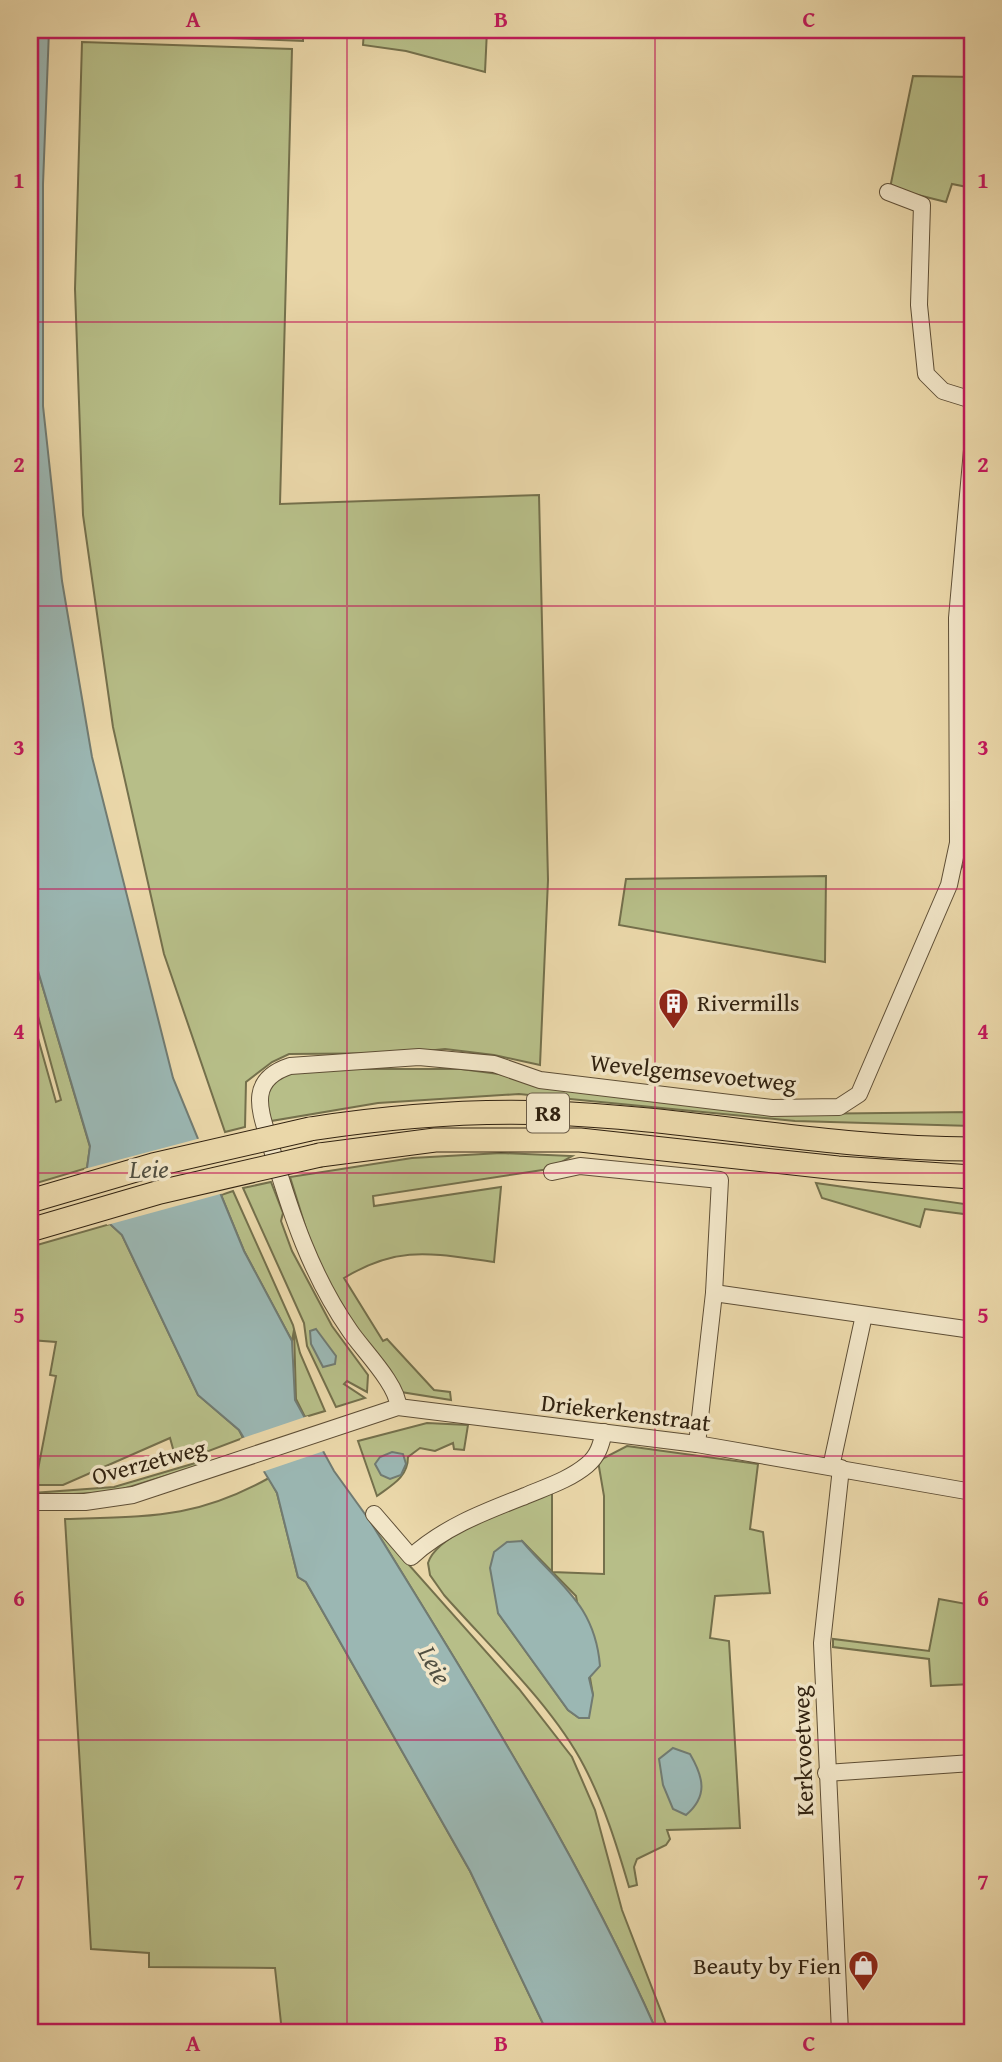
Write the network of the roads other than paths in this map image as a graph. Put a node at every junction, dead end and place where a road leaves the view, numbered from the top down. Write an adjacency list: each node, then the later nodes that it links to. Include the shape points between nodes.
1 (888, 192): 2 (street, via 922,205 919,305 926,374 943,391)
2 (972, 400)
3 (972, 450): 12 (street, Wevelgemsevoetweg, via 957,618 958,843 949,885 859,1094 839,1107 772,1108 540,1080 494,1064 419,1057 290,1066 264,1080 261,1116 306,1254 349,1329 395,1392)
4 (972, 1149): 7 (highway, R8, bridge, via 547,1113 374,1119 153,1165)
5 (552, 1172): 9 (street, via 580,1166 720,1180)
6 (967, 1181): 8 (highway, R8, bridge, via 580,1140 435,1140 320,1155 160,1192)
7 (30, 1201)
8 (30, 1230)
9 (714, 1293): 10 (street); 14 (street)
10 (864, 1315): 11 (street); 16 (street, Kerkvoetweg)
11 (972, 1330)
12 (398, 1406): 13 (street, Driekerkenstraat); 15 (street, Driekerkenstraat)
13 (604, 1432): 14 (street, Driekerkenstraat); 19 (street, via 589,1464 561,1482 473,1516 411,1557)
14 (697, 1444): 16 (street, Driekerkenstraat)
15 (278, 1448): 18 (street, Overzetweg, via 121,1497 61,1504)
16 (836, 1467): 17 (street, Driekerkenstraat); 21 (street, Kerkvoetweg, via 822,1620)
17 (972, 1492)
18 (30, 1502)
19 (374, 1514)
20 (972, 1763): 21 (street)
21 (826, 1773): 22 (street, Kerkvoetweg)
22 (840, 2032)

